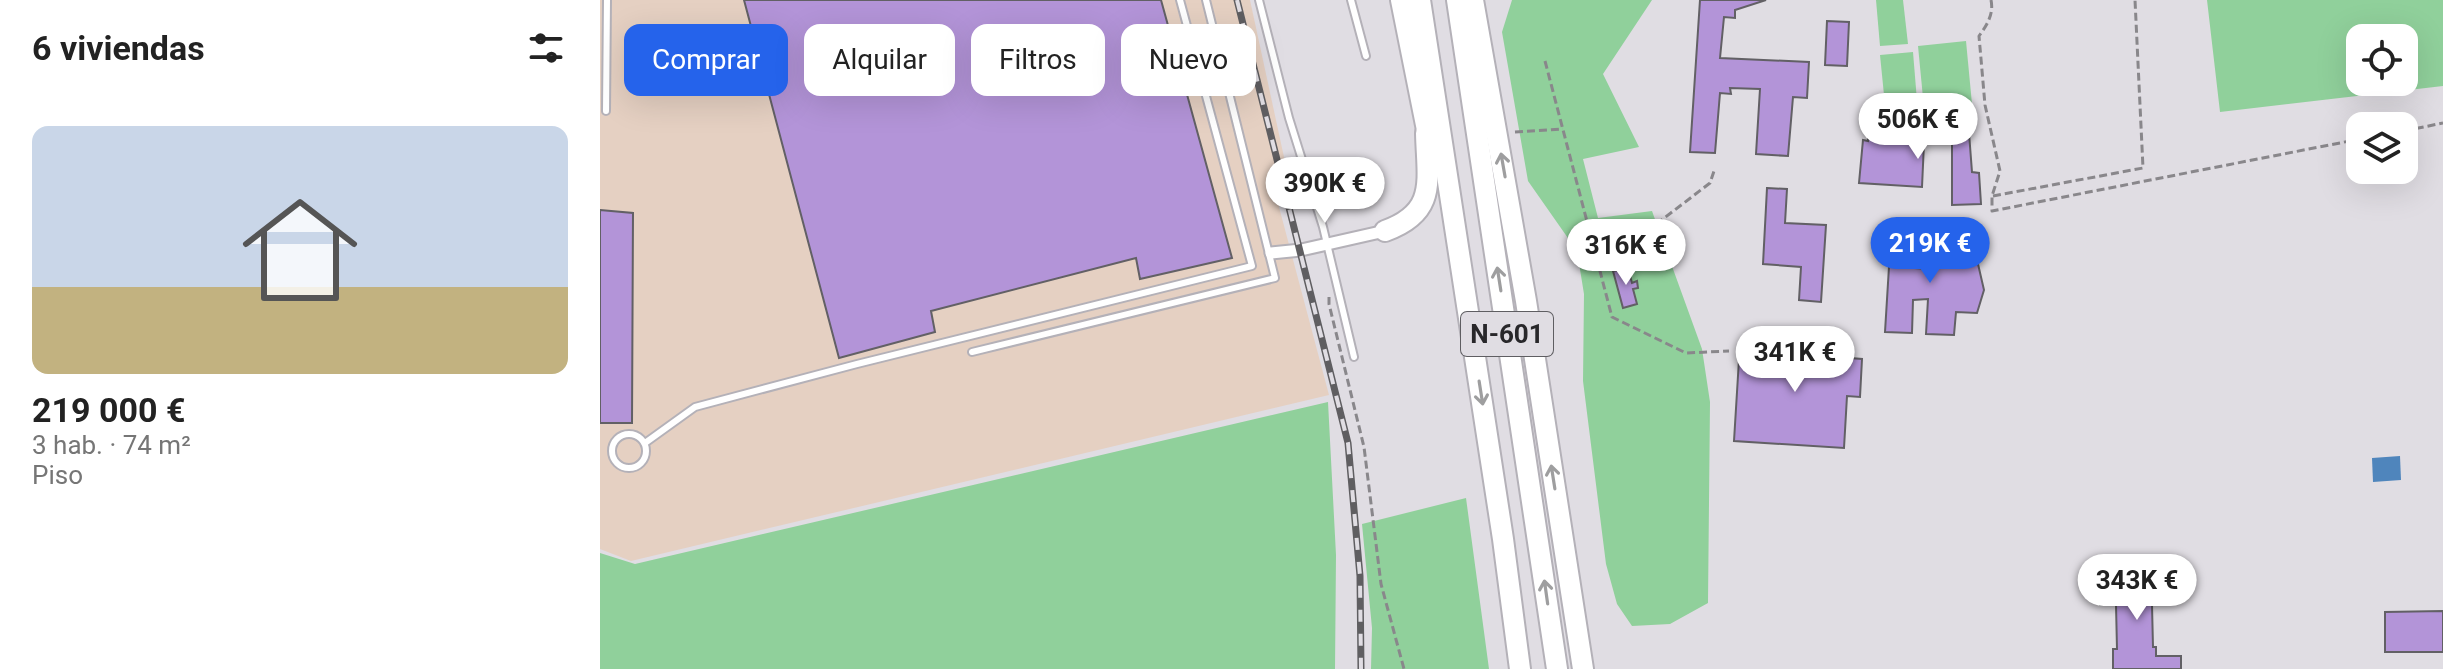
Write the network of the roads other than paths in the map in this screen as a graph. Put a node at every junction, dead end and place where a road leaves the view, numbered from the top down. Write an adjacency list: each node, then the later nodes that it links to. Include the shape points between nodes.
1 (607, 0): 13 (lane)
2 (1180, 0): 21 (lane, via 1252,266 695,407)
3 (1206, 0): 18 (lane)
4 (1259, 0): 17 (lane)
5 (1351, 0): 11 (lane)
6 (1401, 0): 14 (highway)
7 (1420, 0): 16 (highway, N-601)
8 (1457, 0): 26 (highway, N-601, one-way to 8)
9 (1473, 0): 12 (highway)
10 (1480, 0): 12 (highway)
11 (1366, 56)
12 (1485, 63): 24 (highway, one-way to 12)
13 (606, 111)
14 (1426, 129): 15 (highway, via 1422,205 1401,225); 16 (highway)
15 (1385, 231): 17 (street)
16 (1456, 233): 25 (highway, N-601, one-way to 25)
17 (1327, 243): 18 (street); 20 (lane)
18 (1271, 253): 19 (lane, via 1275,278)
19 (972, 352)
20 (1354, 357)
21 (645, 443): 23 (lane, via 623,434); 23 (lane, via 645,458 630,468 619,465)
22 (601, 448): 23 (lane)
23 (611, 450)
24 (1565, 554): 27 (highway); 28 (highway)
25 (1520, 669)
26 (1557, 669)
27 (1573, 669)
28 (1583, 669)

